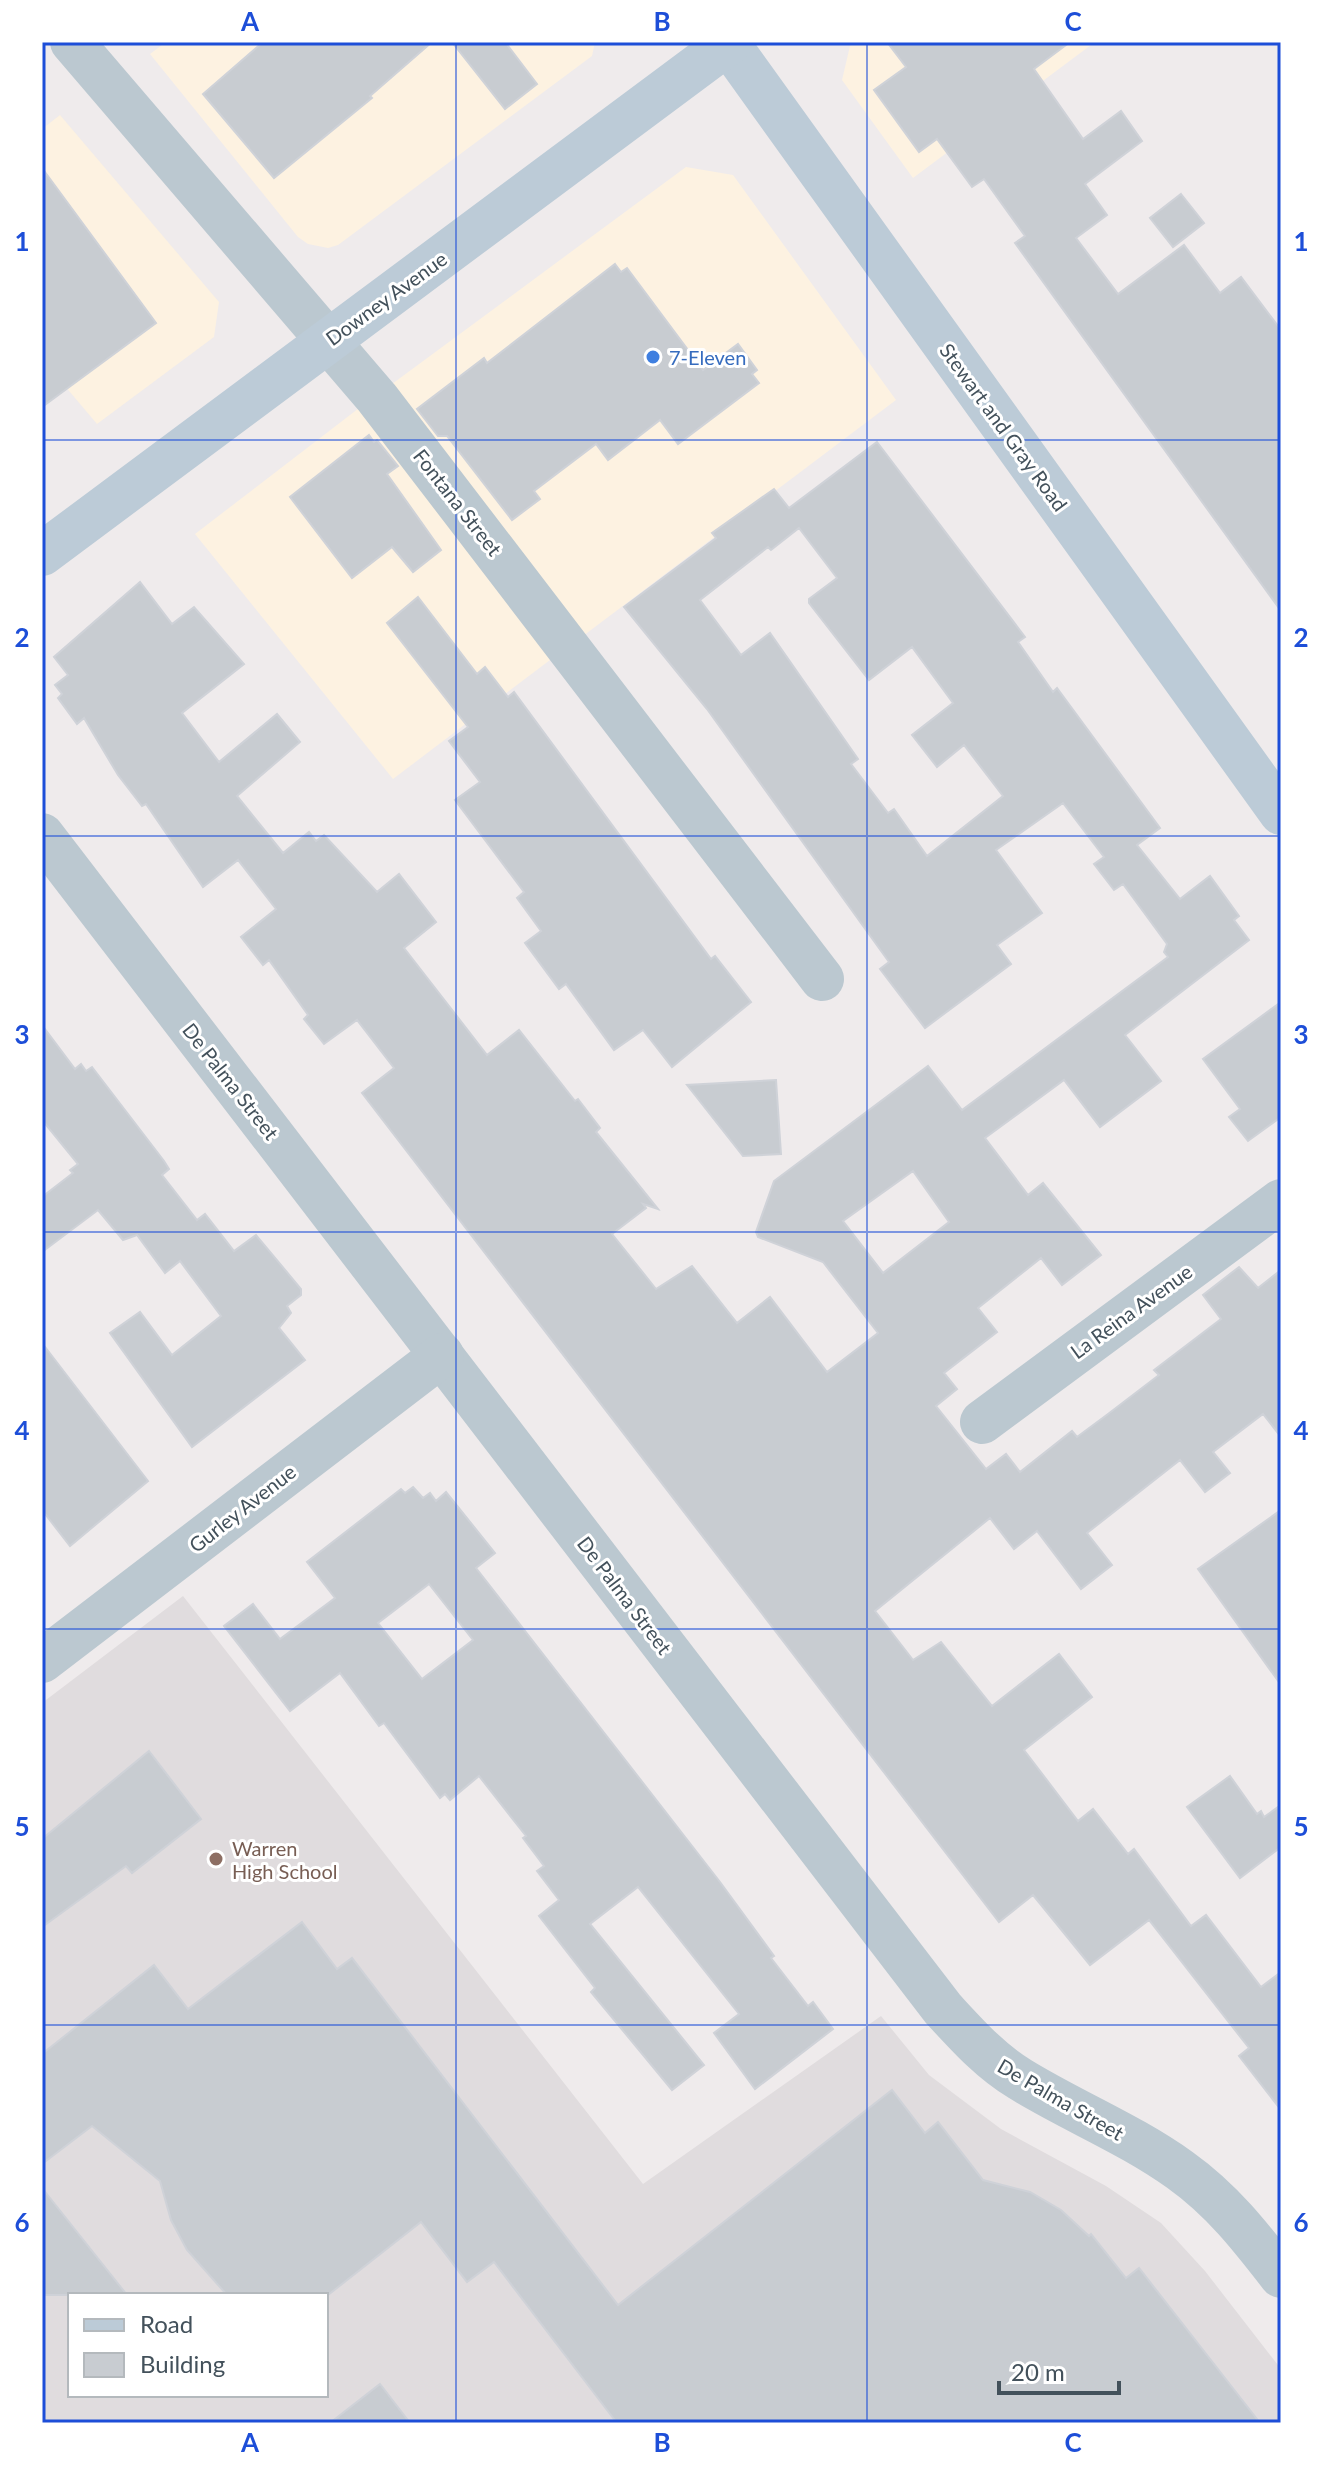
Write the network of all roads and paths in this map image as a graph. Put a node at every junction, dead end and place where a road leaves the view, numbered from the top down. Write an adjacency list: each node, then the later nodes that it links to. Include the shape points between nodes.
1 (72, 42): 3 (street, Fontana Street)
2 (728, 43): 3 (main road, Downey Avenue); 5 (main road, Stewart and Gray Road)
3 (326, 342): 4 (main road, Downey Avenue); 7 (street, Fontana Street, via 377,398)
4 (42, 554)
5 (1281, 813)
6 (42, 835): 9 (street, De Palma Street)
7 (822, 979)
8 (1281, 1201): 10 (street, La Reina Avenue)
9 (442, 1355): 11 (street, Gurley Avenue); 12 (street, De Palma Street, via 943,2009 977,2046 1019,2079 1201,2185 1239,2221)
10 (982, 1422)
11 (42, 1661)
12 (1281, 2276)

